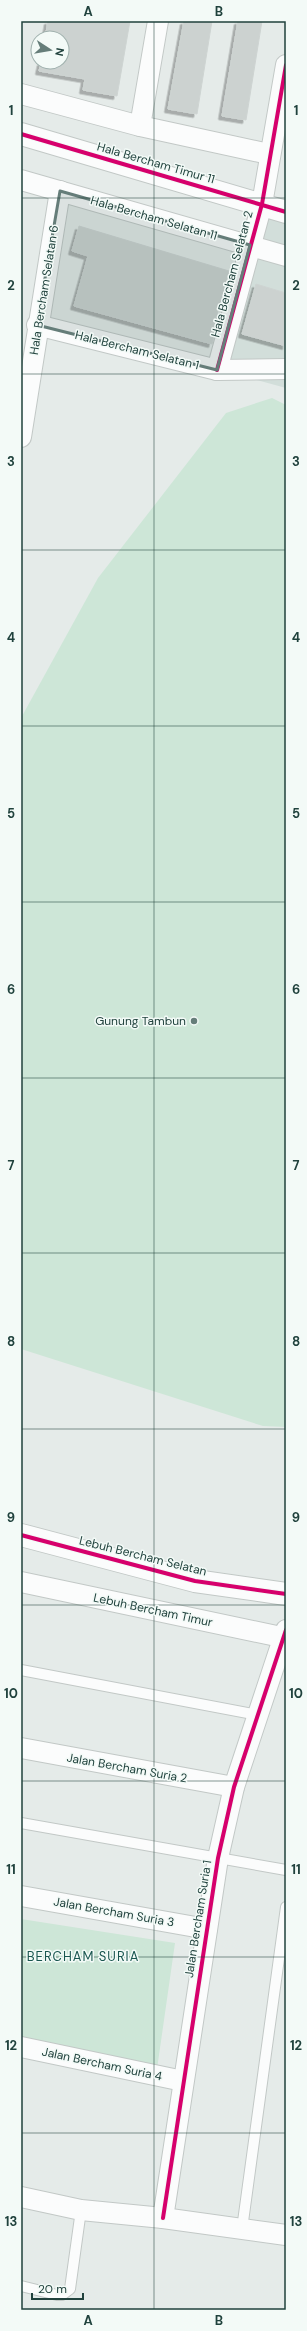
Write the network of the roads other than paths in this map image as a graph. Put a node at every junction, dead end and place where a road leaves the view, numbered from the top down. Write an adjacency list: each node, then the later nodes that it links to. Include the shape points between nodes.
1 (158, 21): 5 (street)
2 (286, 65): 4 (street, Hala Bercham Selatan 2)
3 (21, 94): 5 (street)
4 (282, 111): 7 (street, Hala Bercham Selatan 2)
5 (140, 126): 7 (street)
6 (21, 134): 10 (street, Hala Bercham Timur 11)
7 (269, 154): 10 (street, Hala Bercham Selatan 2)
8 (21, 180): 9 (street, Hala Bercham Selatan 11)
9 (60, 191): 12 (street, Hala Bercham Selatan 11); 14 (street, Hala Bercham Selatan 6)
10 (262, 204): 11 (street, Hala Bercham Timur 11); 12 (street, Hala Bercham Selatan 2)
11 (286, 212)
12 (250, 245): 13 (street, Hala Bercham Selatan 11); 16 (street, Hala Bercham Selatan 2)
13 (286, 256)
14 (37, 325): 16 (street, Hala Bercham Selatan 1); 17 (street, Hala Bercham Selatan 6)
15 (286, 369): 16 (street, Hala Bercham Selatan 1)
16 (217, 370)
17 (21, 437)
18 (21, 1535): 20 (street, Lebuh Bercham Selatan, via 194,1581)
19 (21, 1582): 21 (street, Lebuh Bercham Timur)
20 (286, 1594)
21 (285, 1635): 23 (street, Jalan Bercham Suria 1)
22 (21, 1670): 23 (lane)
23 (258, 1715): 25 (street, Jalan Bercham Suria 1)
24 (21, 1748): 25 (street, Jalan Bercham Suria 2)
25 (234, 1787): 27 (street, Jalan Bercham Suria 1)
26 (21, 1823): 27 (lane)
27 (218, 1858): 28 (lane); 31 (street, Jalan Bercham Suria 1)
28 (286, 1870)
29 (21, 1896): 31 (street, Jalan Bercham Suria 3)
30 (286, 1907): 37 (lane)
31 (207, 1929): 33 (street, Jalan Bercham Suria 1)
32 (21, 2047): 33 (street, Jalan Bercham Suria 4)
33 (183, 2081): 36 (street, Jalan Bercham Suria 1)
34 (21, 2197): 35 (street)
35 (82, 2210): 36 (street); 39 (lane, via 70,2289 62,2295 57,2295)
36 (163, 2218): 37 (street)
37 (242, 2229): 38 (street)
38 (286, 2235)
39 (21, 2286)

